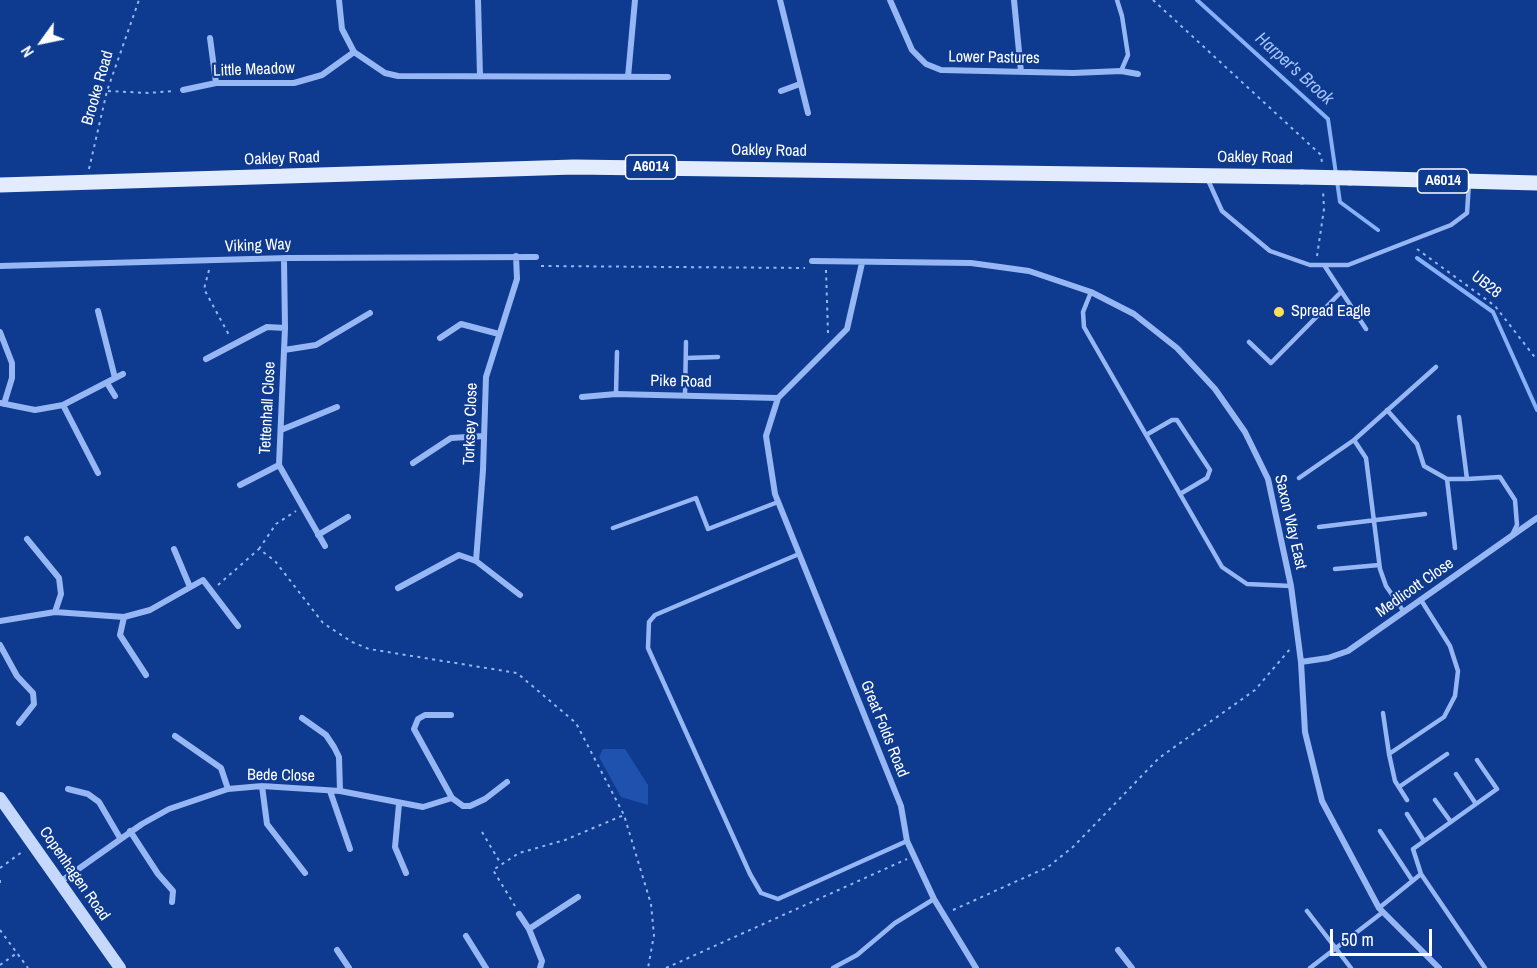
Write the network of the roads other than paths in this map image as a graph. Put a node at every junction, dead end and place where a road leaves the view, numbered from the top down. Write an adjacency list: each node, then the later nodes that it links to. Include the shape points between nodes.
1 (339, 0): 9 (street, via 342,29)
2 (478, 0): 13 (street)
3 (636, 0): 14 (street)
4 (780, 0): 17 (street)
5 (890, 0): 11 (street, Lower Pastures, via 905,38 926,64 941,70)
6 (1014, 0): 11 (street)
7 (1117, 0): 10 (lane, via 1128,55)
8 (210, 38): 16 (street)
9 (354, 52): 13 (street, via 375,69 398,76); 16 (street, Little Meadow, via 322,75 294,83)
10 (1121, 71): 11 (street, Lower Pastures); 12 (street, Lower Pastures)
11 (1021, 72)
12 (1138, 74)
13 (480, 76): 14 (street)
14 (628, 77): 15 (street)
15 (668, 77)
16 (216, 83): 18 (street, Little Meadow)
17 (800, 84): 19 (street); 20 (street)
18 (183, 90)
19 (782, 91)
20 (808, 113)
21 (1206, 175): 22 (main road, Oakley Road / A6014, bridge); 24 (main road, Oakley Road / A6014, via 574,167); 30 (lane, via 1222,211 1270,251)
22 (1469, 181): 23 (main road, Oakley Road / A6014); 30 (lane, via 1467,213 1451,225 1348,265)
23 (1537, 183)
24 (0, 185)
25 (516, 256): 26 (street, Viking Way); 27 (street, Viking Way); 39 (street, Torksey Close, via 517,279)
26 (537, 257)
27 (284, 259): 31 (street, Viking Way); 36 (street, Tettenhall Close)
28 (862, 263): 29 (street, Saxon Way East); 32 (street, Saxon Way East, via 971,263 1029,271); 56 (street, via 847,329)
29 (813, 265)
30 (1324, 265): 33 (lane)
31 (0, 266)
32 (1091, 292): 63 (lane, via 1083,312 1084,327); 91 (street, Saxon Way East, via 1134,314 1177,348 1215,389 1245,432 1268,479)
33 (1341, 292): 37 (lane); 42 (lane, via 1271,363)
34 (99, 311): 50 (street)
35 (370, 313): 43 (street, via 316,345)
36 (285, 328): 43 (street, Tettenhall Close); 47 (street, via 267,327)
37 (1366, 329)
38 (0, 332): 57 (street, via 12,363 12,378)
39 (499, 334): 40 (street, via 461,324); 64 (street, Torksey Close, via 486,376)
40 (440, 338)
41 (686, 342): 46 (lane)
42 (1249, 342)
43 (285, 350): 62 (street, Tettenhall Close)
44 (617, 352): 52 (lane)
45 (718, 357): 46 (lane)
46 (686, 358): 54 (lane)
47 (206, 359)
48 (1436, 368): 60 (lane)
49 (123, 374): 50 (street)
50 (115, 378): 51 (street)
51 (107, 383): 53 (street); 58 (street)
52 (616, 394): 54 (street, Pike Road); 55 (street, Pike Road)
53 (115, 396)
54 (685, 396): 56 (street, Pike Road)
55 (582, 397)
56 (778, 398): 74 (street, Great Folds Road, via 766,436)
57 (2, 403): 58 (street, via 35,410)
58 (63, 405): 68 (street)
59 (337, 407): 62 (street)
60 (1387, 410): 65 (lane); 70 (lane, via 1417,444 1424,466)
61 (1459, 417): 71 (lane)
62 (281, 430): 67 (street, Tettenhall Close)
63 (1146, 435): 73 (lane); 73 (lane, via 1177,420 1210,470 1207,478)
64 (484, 436): 66 (street, via 451,438); 88 (street, Torksey Close)
65 (1354, 440): 69 (lane); 78 (lane, via 1366,458)
66 (413, 463)
67 (279, 465): 72 (street); 81 (street, Tettenhall Close)
68 (98, 473)
69 (1299, 478)
70 (1447, 479): 71 (lane); 85 (lane)
71 (1467, 479): 82 (lane, via 1500,477 1515,500 1517,525)
72 (240, 485)
73 (1180, 494): 91 (lane, via 1222,567 1247,584)
74 (778, 502): 80 (lane, via 708,529 696,498); 87 (street, Great Folds Road)
75 (1425, 514): 78 (lane)
76 (348, 517): 81 (street)
77 (1537, 518): 82 (street, Medlicott Close)
78 (1374, 519): 79 (lane); 89 (lane)
79 (1319, 527)
80 (613, 528)
81 (318, 535): 84 (street, Tettenhall Close)
82 (1511, 536): 95 (street, Medlicott Close)
83 (27, 539): 96 (street, via 59,578 61,594)
84 (325, 546)
85 (1455, 548)
86 (174, 549): 92 (street)
87 (799, 554): 131 (street, Great Folds Road, via 901,806); 131 (lane, via 655,615 649,622 648,648 761,893 778,899)
88 (477, 561): 93 (street, via 459,555); 94 (street)
89 (1379, 565): 90 (lane); 97 (lane, via 1386,586)
90 (1335, 570)
91 (1291, 586): 102 (street, Saxon Way East)
92 (190, 587): 98 (street, via 150,610); 100 (street, via 203,580)
93 (398, 588)
94 (520, 596)
95 (1421, 600): 97 (street, Medlicott Close); 109 (lane, via 1450,646 1458,671 1455,696 1444,717)
96 (55, 612): 98 (street); 99 (street)
97 (1404, 612): 102 (street, Medlicott Close, via 1348,651)
98 (124, 617): 103 (street, via 120,636)
99 (0, 621)
100 (238, 626)
101 (0, 645): 107 (street, via 17,676 33,693 34,704)
102 (1301, 662): 142 (street, Saxon Way East, via 1305,732 1322,801)
103 (146, 675)
104 (1383, 713): 109 (lane)
105 (451, 716): 121 (street, via 425,715 418,718 414,729)
106 (302, 718): 118 (street, via 326,735 334,747 339,757)
107 (19, 723)
108 (175, 736): 117 (street, via 221,768)
109 (1389, 754): 115 (lane)
110 (1447, 754): 115 (lane)
111 (1477, 760): 125 (lane, via 1497,789)
112 (1456, 774): 125 (lane)
113 (507, 782): 121 (street, via 470,806)
114 (262, 786): 117 (street, Bede Close); 119 (street, Bede Close); 134 (street, via 267,824)
115 (1399, 787): 122 (lane)
116 (68, 789): 130 (street, via 88,794 99,802)
117 (228, 789): 128 (street, Bede Close, via 169,809)
118 (340, 790): 119 (street, Bede Close); 124 (street, Bede Close)
119 (330, 791): 133 (street)
120 (0, 798): 138 (street, Copenhagen Road)
121 (452, 798): 124 (street, Bede Close, via 423,807)
122 (1407, 800)
123 (1435, 800): 127 (lane)
124 (399, 804): 135 (street, via 395,847)
125 (1476, 804): 127 (lane)
126 (1407, 814): 132 (lane)
127 (1451, 822): 132 (lane)
128 (130, 831): 130 (street, Bede Close); 141 (street, via 173,891)
129 (1380, 831): 137 (lane)
130 (120, 838): 138 (street, Bede Close)
131 (908, 841): 140 (street, Great Folds Road)
132 (1424, 841): 136 (lane, via 1413,849)
133 (350, 849)
134 (305, 873)
135 (406, 873)
136 (1420, 874): 137 (lane); 160 (lane)
137 (1412, 879): 142 (lane)
138 (60, 882): 150 (street, Copenhagen Road)
139 (578, 897): 145 (street)
140 (934, 899): 154 (lane); 155 (street, Great Folds Road)
141 (172, 902)
142 (1381, 910): 147 (lane); 159 (street, Saxon Way East)
143 (1307, 911): 147 (lane)
144 (519, 914): 145 (street)
145 (529, 929): 153 (street, via 542,961)
146 (466, 936): 152 (street)
147 (1336, 948): 157 (lane); 158 (lane)
148 (337, 950): 151 (street)
149 (1118, 950): 156 (street)
150 (120, 968)
151 (349, 968)
152 (486, 968)
153 (540, 968)
154 (833, 968)
155 (976, 968)
156 (1132, 968)
157 (1310, 968)
158 (1351, 968)
159 (1439, 968)
160 (1485, 968)

